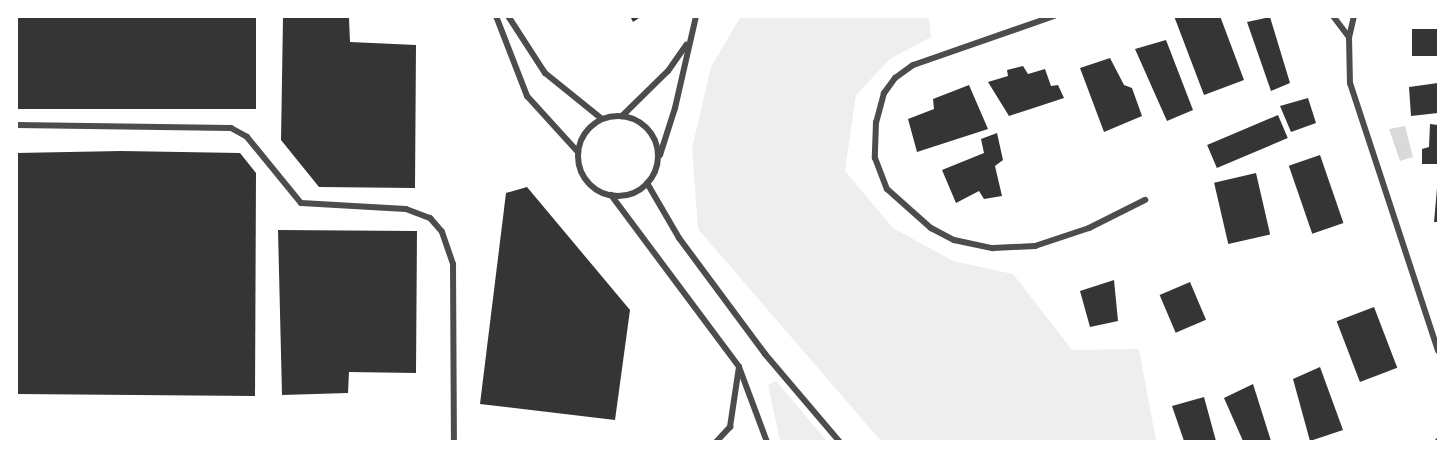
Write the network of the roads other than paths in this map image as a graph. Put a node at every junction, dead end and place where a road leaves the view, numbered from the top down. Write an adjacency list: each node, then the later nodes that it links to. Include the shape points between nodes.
1 (496, 16): 12 (street, via 527,96)
2 (508, 16): 10 (street, via 545,73)
3 (696, 16): 8 (street)
4 (1054, 16): 16 (street, via 913,65 895,78 884,93 876,122 875,158 887,189 931,228 954,240 993,248 1035,246 1089,228)
5 (1333, 16): 7 (street)
6 (1354, 16): 7 (street)
7 (1349, 37): 17 (street, via 1350,83)
8 (688, 42): 9 (street, via 668,71); 13 (street, via 675,108)
9 (622, 116): 10 (street); 13 (street, via 649,131 655,140)
10 (602, 119): 12 (street, via 585,132)
11 (16, 125): 19 (street, via 231,128 247,137 301,202 406,209 430,218 442,232 453,264)
12 (578, 152): 15 (street, via 586,180)
13 (658, 161): 14 (street)
14 (647, 183): 15 (street, via 624,195); 22 (street, via 679,238 758,344)
15 (611, 195): 18 (street)
16 (1145, 200)
17 (1438, 351)
18 (739, 367): 20 (street, via 730,428); 21 (street)
19 (454, 441)
20 (716, 441)
21 (766, 441)
22 (840, 441)

